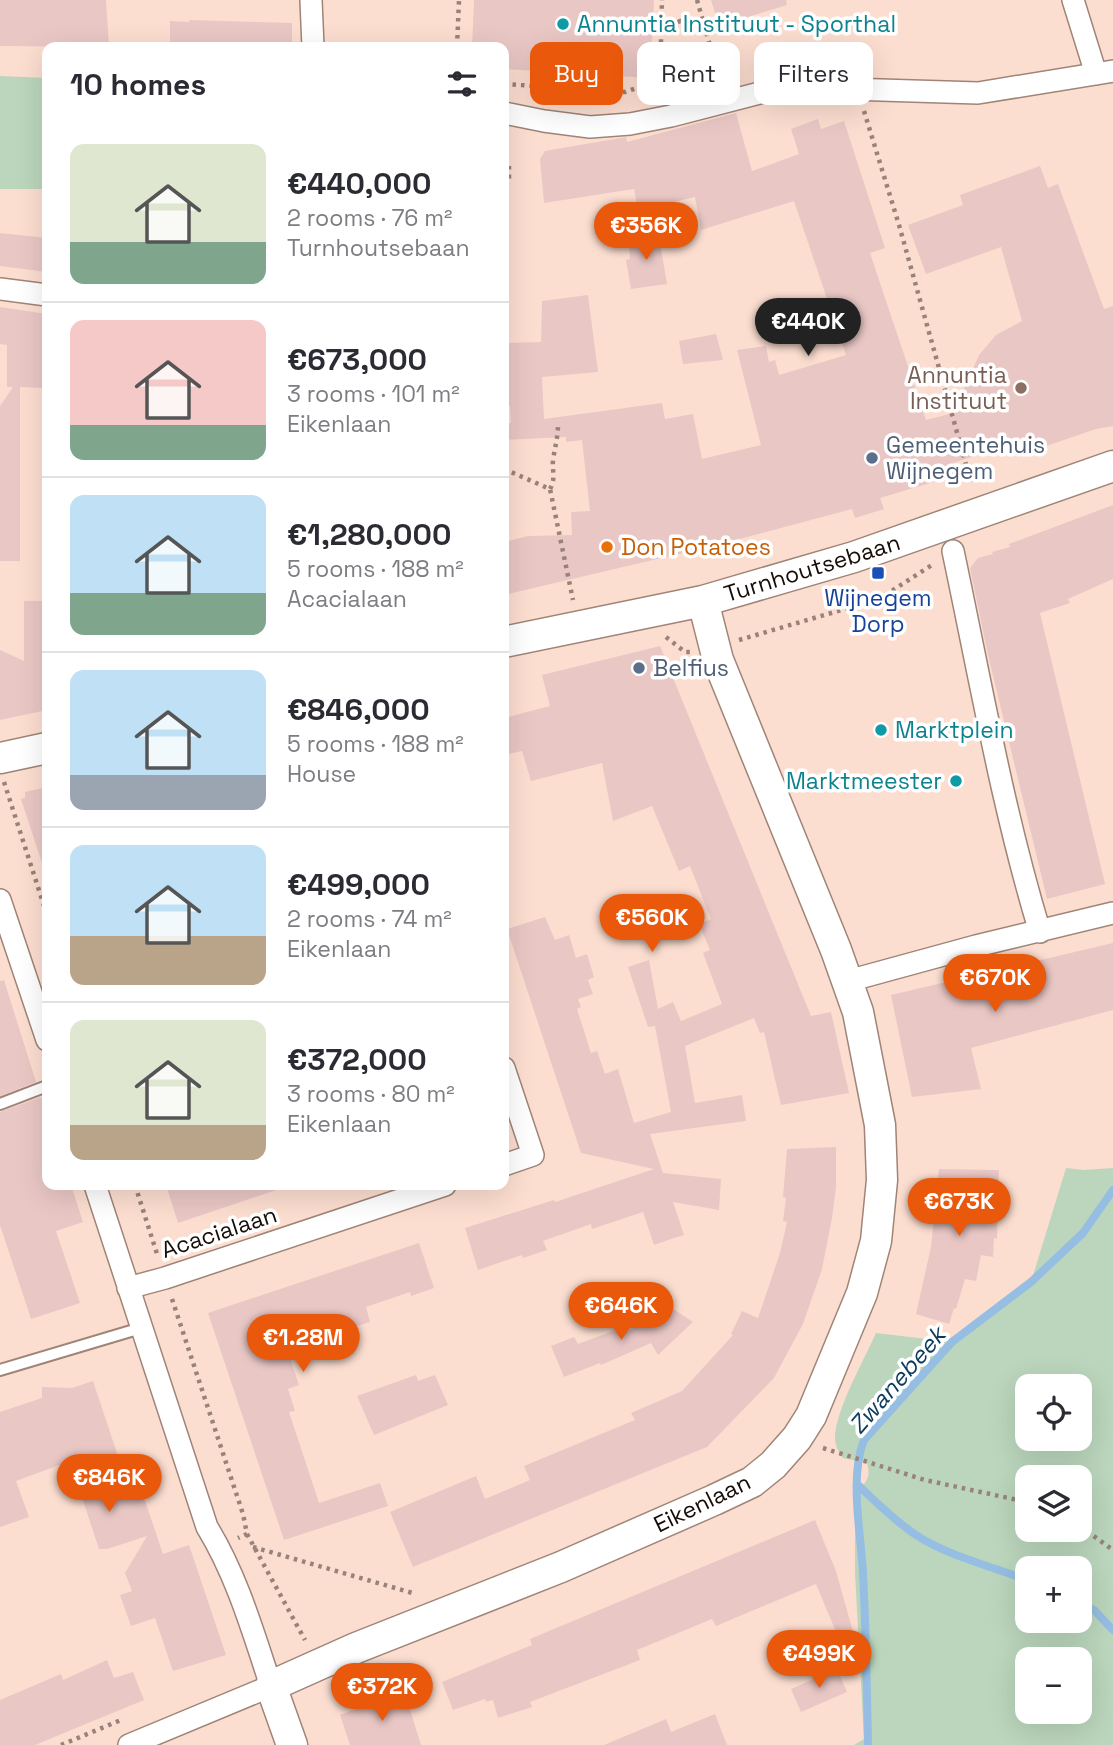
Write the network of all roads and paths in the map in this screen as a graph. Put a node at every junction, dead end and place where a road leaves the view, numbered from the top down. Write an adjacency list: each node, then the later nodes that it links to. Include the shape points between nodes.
1 (311, 0): 8 (street)
2 (459, 0): 9 (path)
3 (662, 0): 7 (path)
4 (697, 0): 6 (path)
5 (1073, 0): 11 (street)
6 (705, 26): 7 (path, via 680,21); 10 (path)
7 (662, 32): 12 (path, via 660,80 625,92)
8 (313, 42)
9 (457, 42)
10 (710, 42)
11 (1105, 73): 13 (street, via 978,93)
12 (509, 84)
13 (873, 90)
14 (709, 105): 16 (street, via 630,124 590,127)
15 (863, 105): 23 (path)
16 (509, 114)
17 (0, 289): 18 (street)
18 (42, 294)
19 (558, 424): 22 (path, via 555,480)
20 (1113, 466): 23 (street, Turnhoutsebaan)
21 (509, 470): 22 (path)
22 (550, 489): 26 (path)
23 (980, 513): 25 (street, Turnhoutsebaan, via 854,557)
24 (953, 551): 28 (path, via 878,599); 36 (street, via 1010,821)
25 (703, 601): 29 (street, Turnhoutsebaan); 37 (street, via 718,660)
26 (574, 604)
27 (656, 635): 30 (path, via 663,635 685,652)
28 (743, 639)
29 (509, 641)
30 (699, 651)
31 (42, 750): 32 (street)
32 (1, 767): 33 (path)
33 (42, 899)
34 (0, 900): 38 (street)
35 (1113, 913): 36 (street)
36 (1040, 932): 37 (street)
37 (848, 981): 61 (street, Eikenlaan, via 880,1125 882,1180 876,1241 862,1293 811,1416 797,1438 752,1482 714,1500)
38 (42, 1025)
39 (509, 1083): 42 (street, via 533,1155)
40 (42, 1088): 41 (lane)
41 (0, 1104)
42 (509, 1163)
43 (97, 1190): 47 (street)
44 (137, 1190): 46 (path)
45 (430, 1190): 46 (street, Acacialaan)
46 (165, 1278): 47 (street, Acacialaan); 54 (path)
47 (128, 1288): 48 (street)
48 (141, 1328): 49 (lane); 61 (street, via 207,1527 251,1623)
49 (0, 1370)
50 (826, 1438): 51 (path)
51 (822, 1448): 52 (path); 53 (path, via 925,1480)
52 (818, 1455)
53 (1015, 1499)
54 (247, 1534): 56 (path); 57 (path)
55 (1092, 1535): 58 (path)
56 (235, 1540)
57 (253, 1547): 59 (path, via 423,1597); 60 (path)
58 (1113, 1550)
59 (411, 1601)
60 (307, 1644)
61 (271, 1686): 64 (street); 65 (street)
62 (133, 1715): 63 (path)
63 (61, 1745)
64 (129, 1745)
65 (292, 1745)

